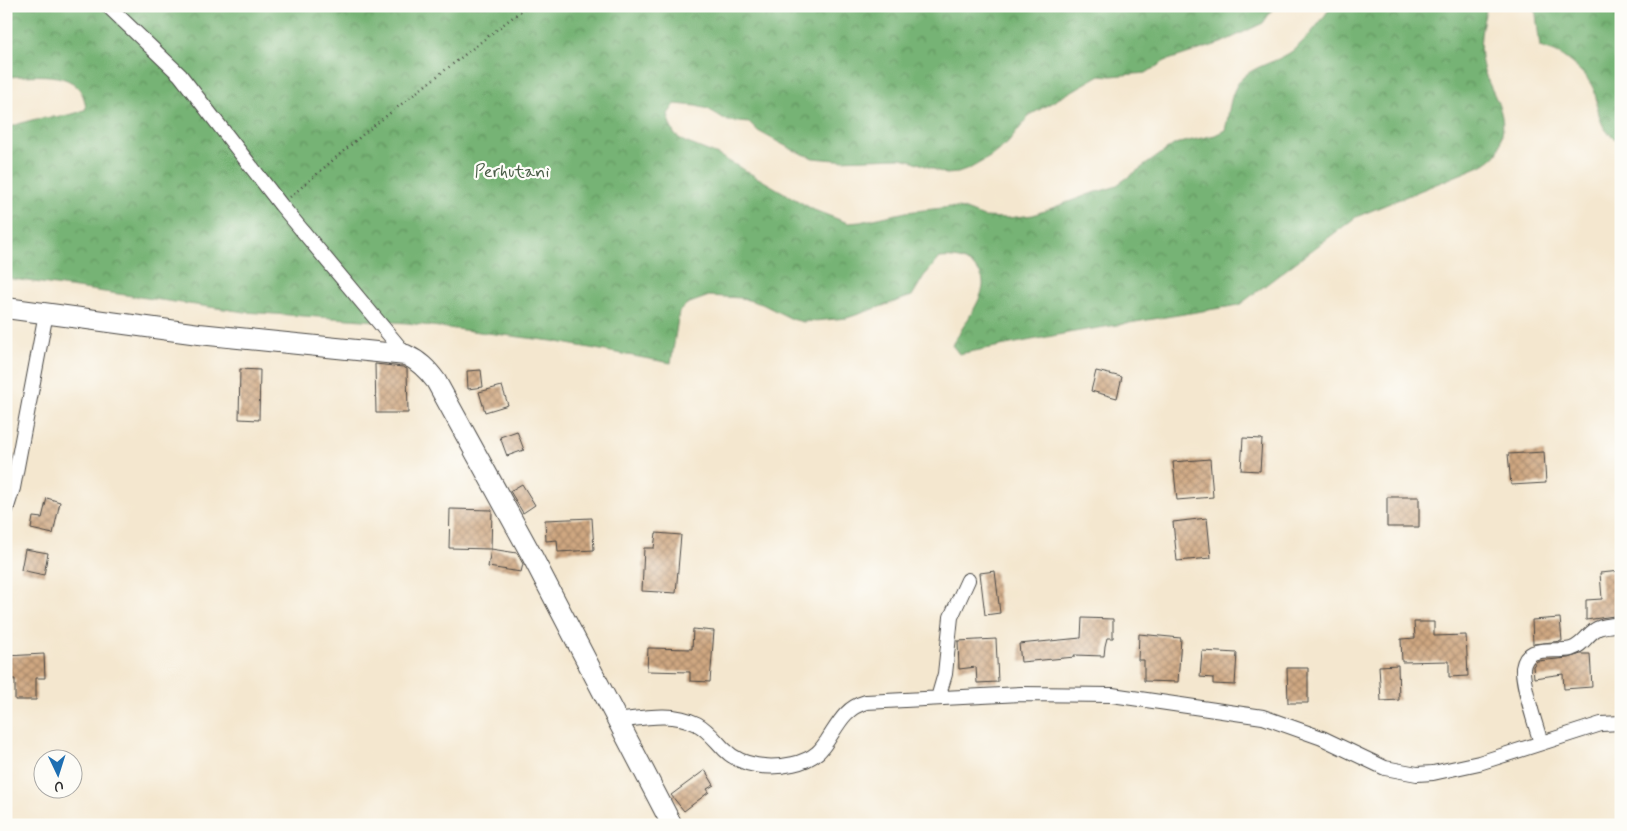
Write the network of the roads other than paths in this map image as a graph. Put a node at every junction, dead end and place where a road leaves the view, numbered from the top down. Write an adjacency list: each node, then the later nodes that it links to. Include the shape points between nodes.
1 (108, 6): 4 (street, via 180,75 281,205)
2 (6, 308): 3 (street)
3 (46, 313): 4 (street, via 199,334); 5 (street)
4 (406, 355): 9 (street, via 418,361 436,381 531,554)
5 (6, 510)
6 (968, 580): 8 (street, via 951,617 946,667)
7 (1621, 624): 11 (street, via 1602,626 1571,649 1529,655 1523,669 1524,681)
8 (938, 698): 9 (street, via 866,702 854,706 819,752 791,764 747,764 735,759 696,723 682,719 664,717); 11 (street, via 1021,694 1112,695 1263,717 1322,738 1386,768 1417,774 1479,763)
9 (617, 721): 12 (street)
10 (1621, 723): 11 (street, via 1601,724)
11 (1541, 743)
12 (672, 825)

